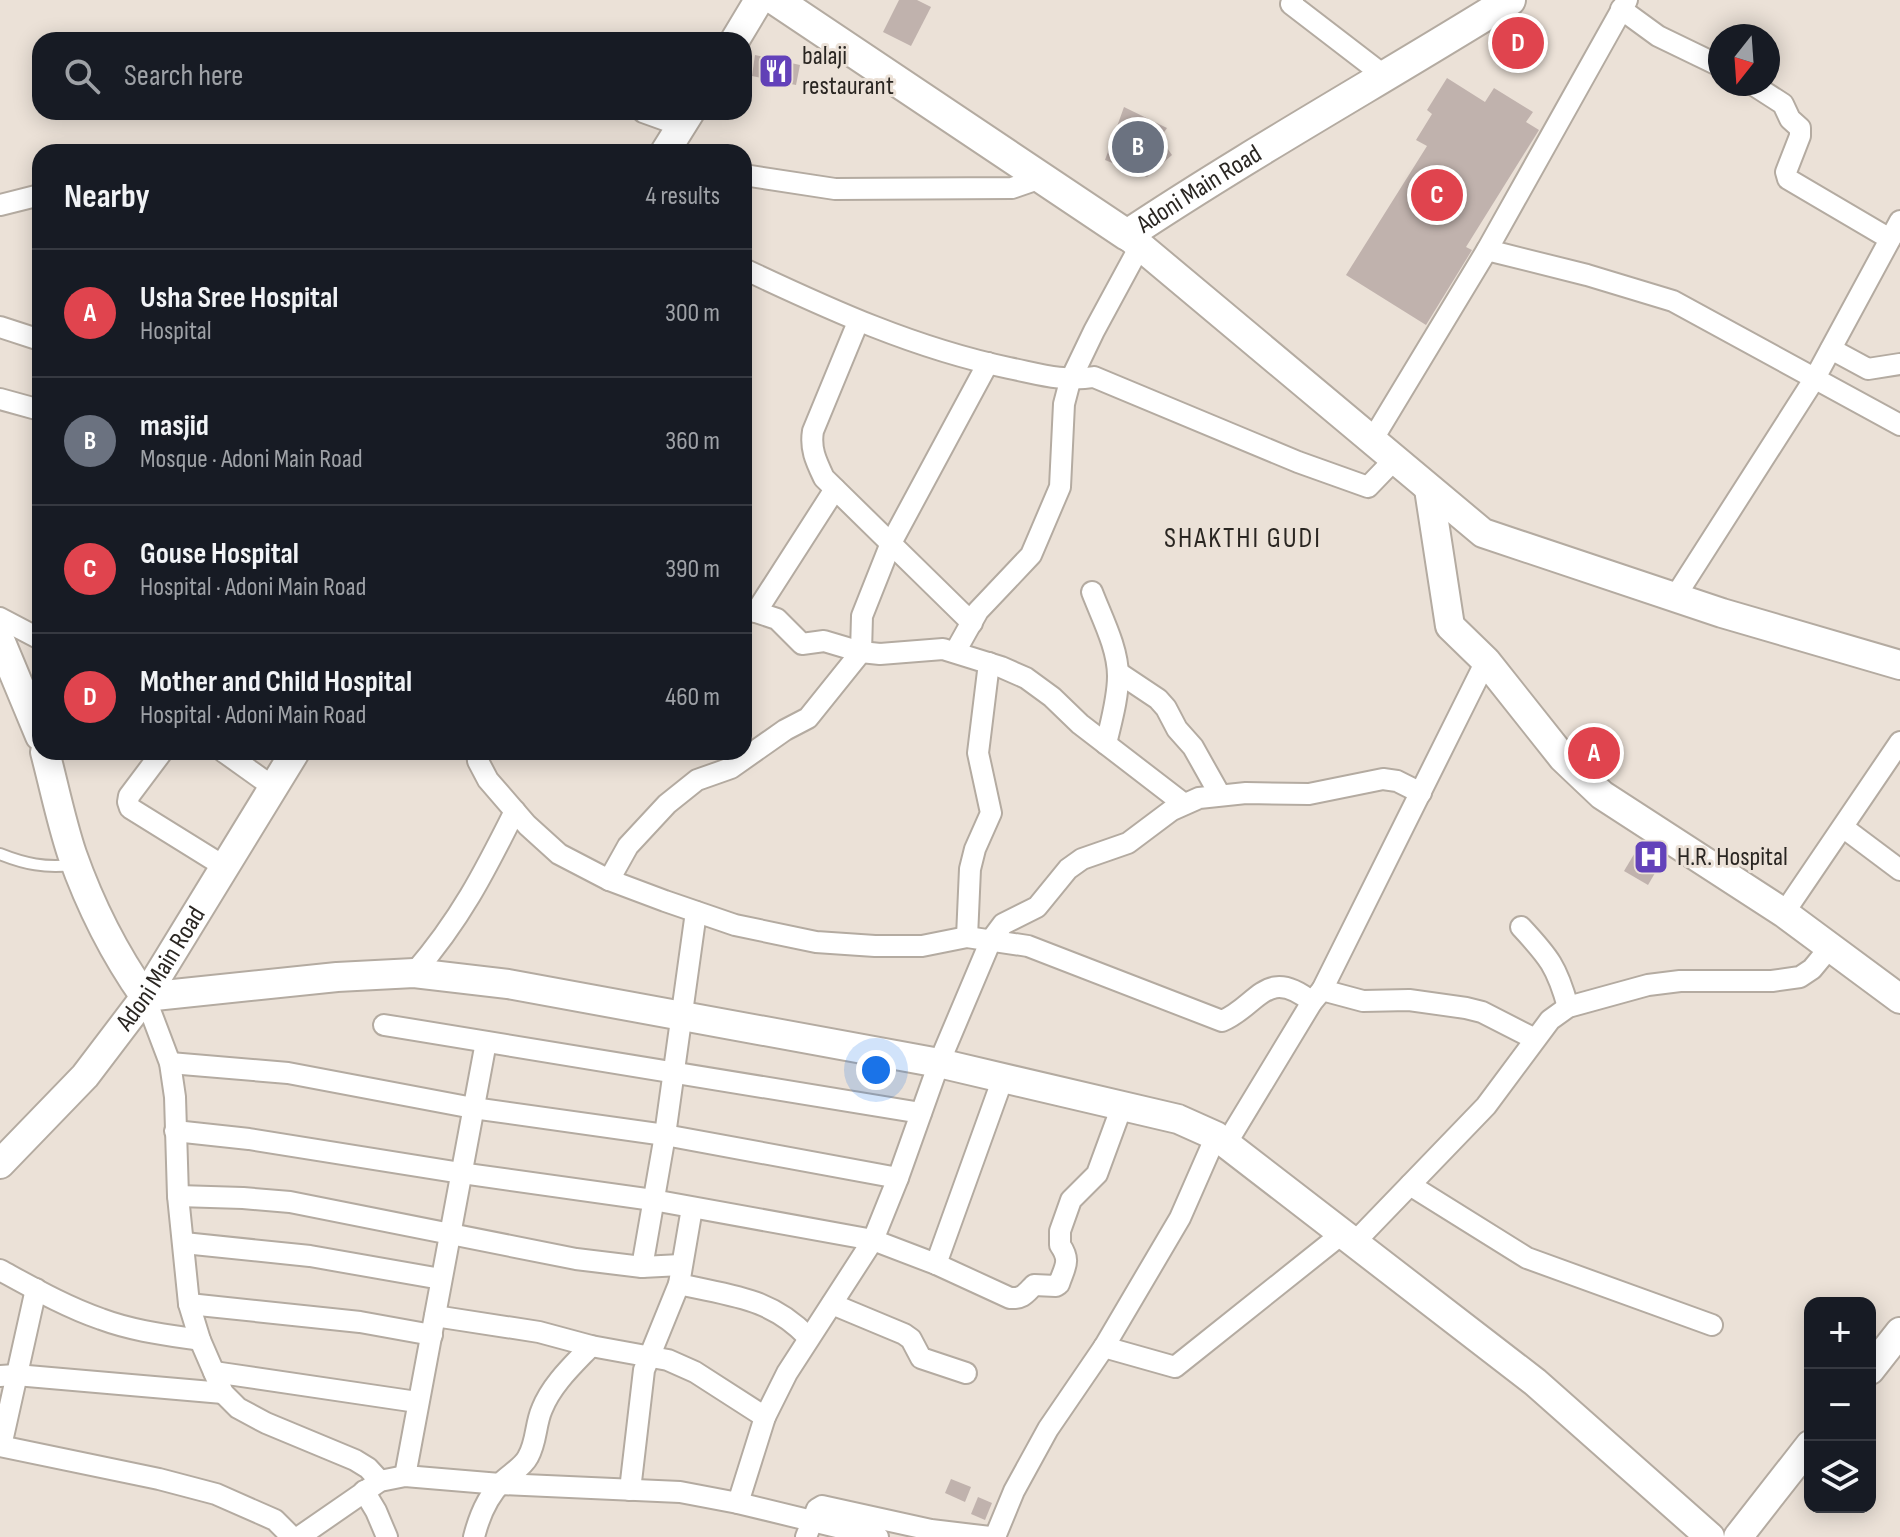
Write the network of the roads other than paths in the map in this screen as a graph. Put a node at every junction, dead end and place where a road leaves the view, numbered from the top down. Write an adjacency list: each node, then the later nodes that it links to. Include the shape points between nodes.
1 (759, 0): 6 (street)
2 (776, 0): 13 (main road, Adoni Main Road)
3 (1293, 0): 8 (street, via 1291,4)
4 (1510, 0): 8 (main road, Adoni Main Road)
5 (1624, 5): 7 (street, via 1658,36); 18 (street)
6 (740, 32)
7 (1708, 60)
8 (1386, 77): 17 (main road, Adoni Main Road, via 1221,172)
9 (1771, 96): 16 (street, via 1800,128 1788,179)
10 (685, 120): 11 (street)
11 (670, 144)
12 (752, 176): 13 (street, via 835,189 1012,188)
13 (1041, 178): 17 (main road, Adoni Main Road)
14 (32, 197): 15 (street)
15 (0, 205)
16 (1895, 230): 23 (street)
17 (1134, 241): 27 (street); 31 (street)
18 (1487, 250): 26 (street, via 1673,301); 31 (street)
19 (752, 273): 20 (street)
20 (858, 322): 24 (street); 33 (street, via 813,431 811,446 824,478)
21 (0, 327): 22 (street)
22 (32, 337)
23 (1831, 349): 25 (street, via 1868,369); 26 (street)
24 (988, 363): 27 (street); 35 (street)
25 (1900, 364)
26 (1815, 378): 30 (street); 37 (street)
27 (1070, 381): 32 (street, via 1094,377 1368,487); 41 (street, via 1060,487 1031,555)
28 (0, 399): 29 (street)
29 (32, 408)
30 (1900, 425)
31 (1371, 442): 32 (street)
32 (1394, 460): 34 (street)
33 (835, 489): 35 (street); 38 (street)
34 (1429, 489): 37 (street, via 1483,533); 46 (street, via 1450,626)
35 (891, 543): 41 (street); 44 (street, via 862,616)
36 (1092, 592): 49 (street)
37 (1675, 597): 48 (street)
38 (752, 607)
39 (752, 611): 44 (street, via 782,622 802,644 824,641)
40 (0, 618): 42 (street)
41 (972, 623): 45 (street)
42 (32, 635)
43 (0, 640): 50 (street)
44 (861, 652): 45 (street); 53 (street, via 808,718)
45 (955, 652): 47 (street)
46 (1486, 661): 61 (street); 72 (street, via 1563,758 1602,795)
47 (989, 663): 52 (street, via 1026,678); 74 (street, via 978,753 991,813 970,869)
48 (1900, 665)
49 (1119, 673): 52 (street); 62 (street, via 1166,708)
50 (32, 717)
51 (1900, 742): 65 (street)
52 (1106, 744): 63 (street)
53 (752, 753)
54 (47, 760): 67 (street)
55 (156, 760): 68 (street, via 129,796 130,808)
56 (235, 760): 60 (street)
57 (290, 760): 60 (street, Adoni Main Road)
58 (478, 760): 64 (street)
59 (742, 760): 70 (street, via 697,780 667,804 628,846)
60 (273, 787): 68 (street, Adoni Main Road)
61 (1421, 793): 62 (street, via 1383,779 1309,794); 78 (street)
62 (1220, 795): 63 (street)
63 (1184, 804): 75 (street, via 1128,843 1082,859 1037,907 1003,924)
64 (515, 811): 70 (street, via 559,854); 77 (street, via 479,884)
65 (1844, 828): 69 (street); 72 (street)
66 (0, 854): 67 (lane, via 27,865)
67 (76, 864): 79 (street, via 119,960)
68 (225, 867): 79 (street, Adoni Main Road)
69 (1900, 870)
70 (609, 880): 71 (street)
71 (696, 912): 74 (street, via 816,942 922,946); 82 (street)
72 (1784, 913): 76 (street)
73 (1521, 927): 81 (street, via 1551,960)
74 (967, 937): 75 (street)
75 (991, 940): 78 (street, via 1028,946 1222,1021 1272,988); 87 (street)
76 (1831, 946): 80 (street); 81 (street, via 1800,977 1648,985)
77 (414, 973): 79 (street); 82 (street, via 508,984)
78 (1317, 996): 84 (street, via 1466,1008); 95 (street)
79 (145, 997): 86 (street); 96 (street, Adoni Main Road, via 85,1076)
80 (1900, 999)
81 (1568, 1007): 84 (street)
82 (680, 1016): 87 (street); 88 (street)
83 (384, 1025): 85 (street)
84 (1535, 1039): 99 (street, via 1486,1106)
85 (486, 1042): 88 (street); 91 (street)
86 (170, 1063): 91 (street, via 288,1073); 93 (street)
87 (939, 1063): 89 (street); 92 (street)
88 (674, 1072): 92 (street); 94 (street)
89 (1003, 1078): 90 (street); 107 (street)
90 (1122, 1106): 95 (street, via 1178,1119); 107 (street, via 1097,1174 1071,1200 1058,1240 1067,1260 1059,1284 1034,1285 1023,1297 1010,1298)
91 (473, 1108): 94 (street); 97 (street)
92 (921, 1113): 98 (street)
93 (175, 1131): 97 (street); 100 (street)
94 (665, 1135): 98 (street); 101 (street)
95 (1221, 1140): 104 (street); 121 (street)
96 (0, 1164)
97 (461, 1173): 101 (street); 103 (street)
98 (898, 1178): 105 (street)
99 (1410, 1185): 104 (street); 116 (street, via 1527,1258)
100 (178, 1196): 103 (street, via 290,1202); 106 (street)
101 (653, 1200): 102 (street); 108 (street)
102 (692, 1208): 105 (street); 110 (street)
103 (450, 1235): 108 (street); 111 (street)
104 (1348, 1238): 121 (street, via 1175,1367); 144 (street, via 1535,1382)
105 (873, 1240): 107 (street); 114 (street)
106 (184, 1243): 111 (street, via 310,1256); 113 (street)
107 (936, 1264)
108 (642, 1267): 110 (street)
109 (0, 1270): 112 (street)
110 (680, 1274): 118 (street, via 778,1311); 122 (street)
111 (441, 1279): 115 (street)
112 (36, 1289): 119 (street, via 104,1320); 126 (street)
113 (189, 1304): 115 (street); 119 (street)
114 (832, 1304): 118 (street); 125 (street, via 904,1334 921,1358)
115 (433, 1325): 120 (street, via 539,1332); 128 (street)
116 (1712, 1325)
117 (1900, 1332): 123 (street)
118 (808, 1337): 129 (street)
119 (200, 1340): 124 (street)
120 (591, 1346): 122 (street); 133 (street, via 549,1393 527,1459)
121 (1104, 1347): 143 (street, via 1048,1429)
122 (648, 1355): 129 (street, via 695,1372); 135 (street)
123 (1871, 1369)
124 (214, 1372): 127 (street); 128 (street)
125 (966, 1373)
126 (8, 1375): 127 (street); 130 (street)
127 (223, 1393): 134 (street, via 266,1423 368,1468)
128 (417, 1402): 132 (street)
129 (765, 1417): 136 (street)
130 (1, 1446): 138 (street, via 216,1494 275,1520)
131 (1804, 1453): 145 (street)
132 (405, 1476): 133 (street); 134 (street)
133 (500, 1484): 135 (street); 141 (street, via 482,1511)
134 (372, 1486): 139 (street); 140 (street)
135 (630, 1490): 136 (street)
136 (738, 1503): 137 (street)
137 (809, 1529): 142 (street); 143 (street, via 822,1506 920,1528)
138 (292, 1537)
139 (299, 1537)
140 (387, 1537)
141 (474, 1537)
142 (878, 1537)
143 (992, 1537)
144 (1710, 1537)
145 (1738, 1537)

